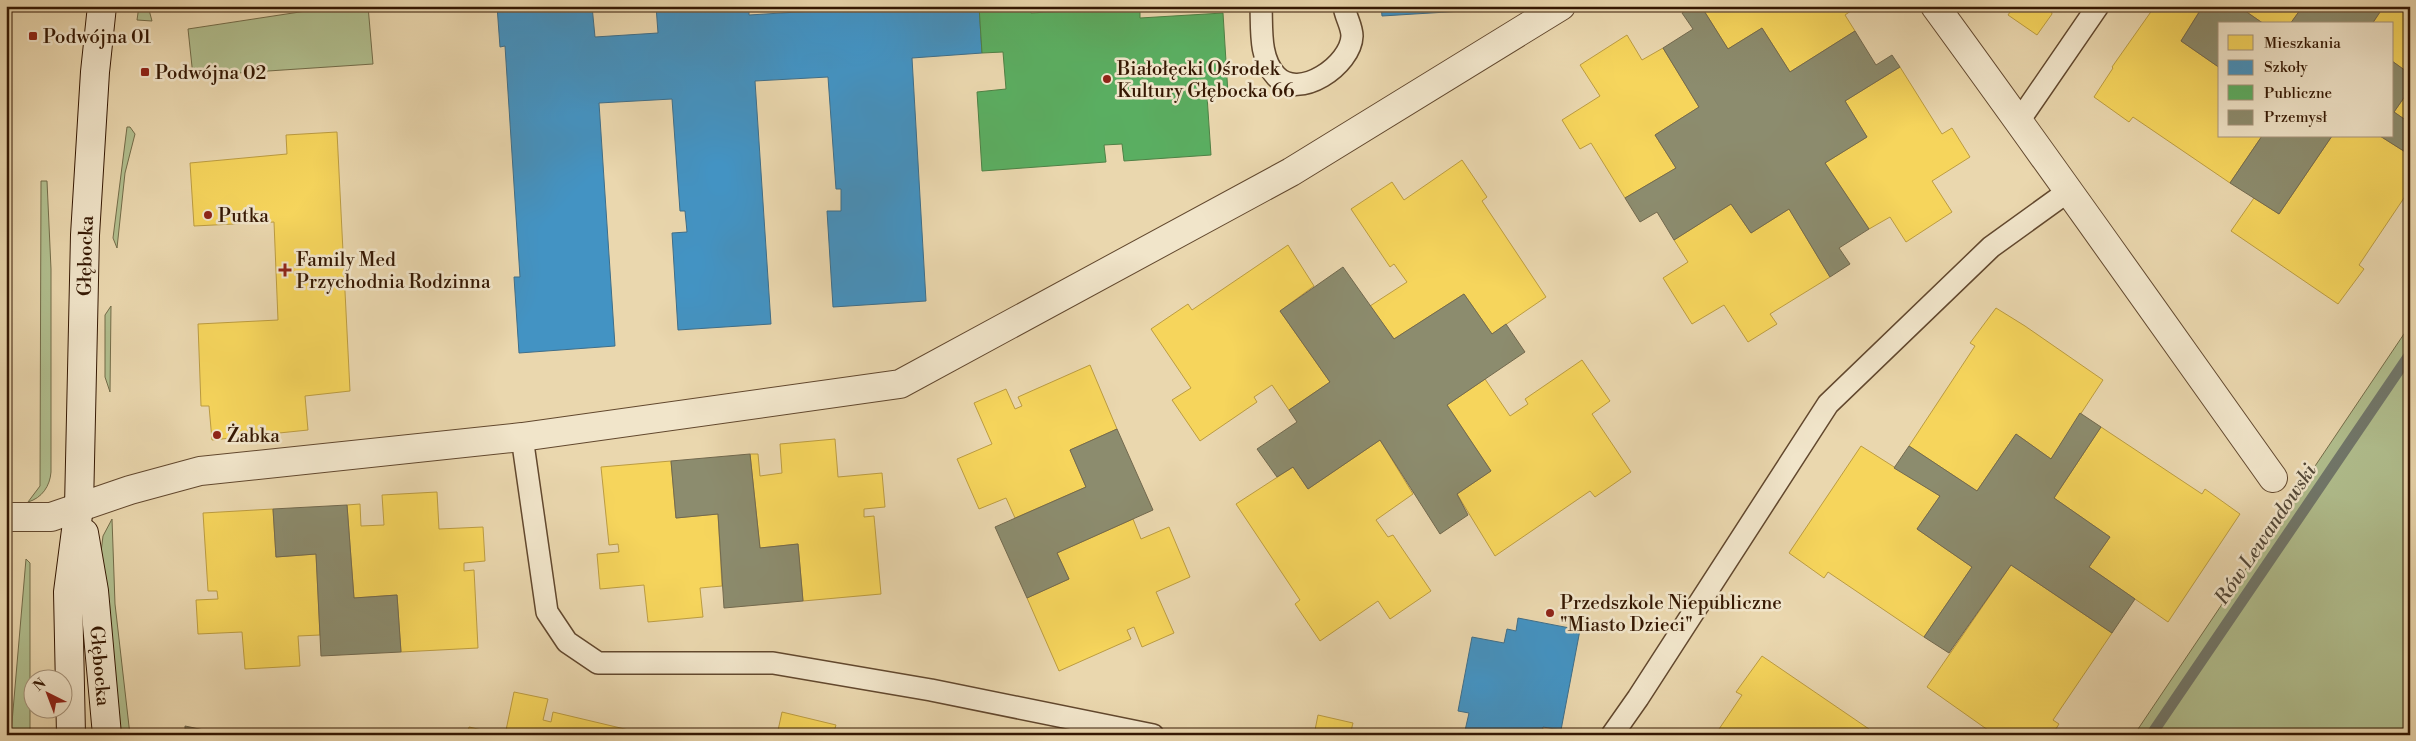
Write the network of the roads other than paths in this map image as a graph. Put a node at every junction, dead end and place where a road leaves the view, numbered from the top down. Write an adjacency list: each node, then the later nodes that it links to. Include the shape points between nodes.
1 (102, 6): 11 (street, Głębocka, via 85,235)
2 (1260, 6): 3 (lane, via 1264,54 1275,76 1286,84 1300,86 1333,70 1344,58 1352,35)
3 (1344, 6)
4 (1560, 6): 9 (street, via 1291,172 900,384)
5 (1935, 6): 7 (street)
6 (2098, 6): 7 (lane)
7 (2019, 121): 8 (street)
8 (2070, 190): 10 (street); 16 (lane, via 1991,247 1828,404)
9 (522, 437): 11 (street, via 200,471); 15 (lane, via 547,612 567,642 598,663 772,663 931,690)
10 (2274, 478)
11 (79, 507): 12 (street, via 51,517); 13 (street, Głębocka, via 68,592); 14 (street, Głębocka, via 94,591)
12 (6, 517)
13 (71, 735)
14 (107, 735)
15 (1153, 735)
16 (1612, 735)

